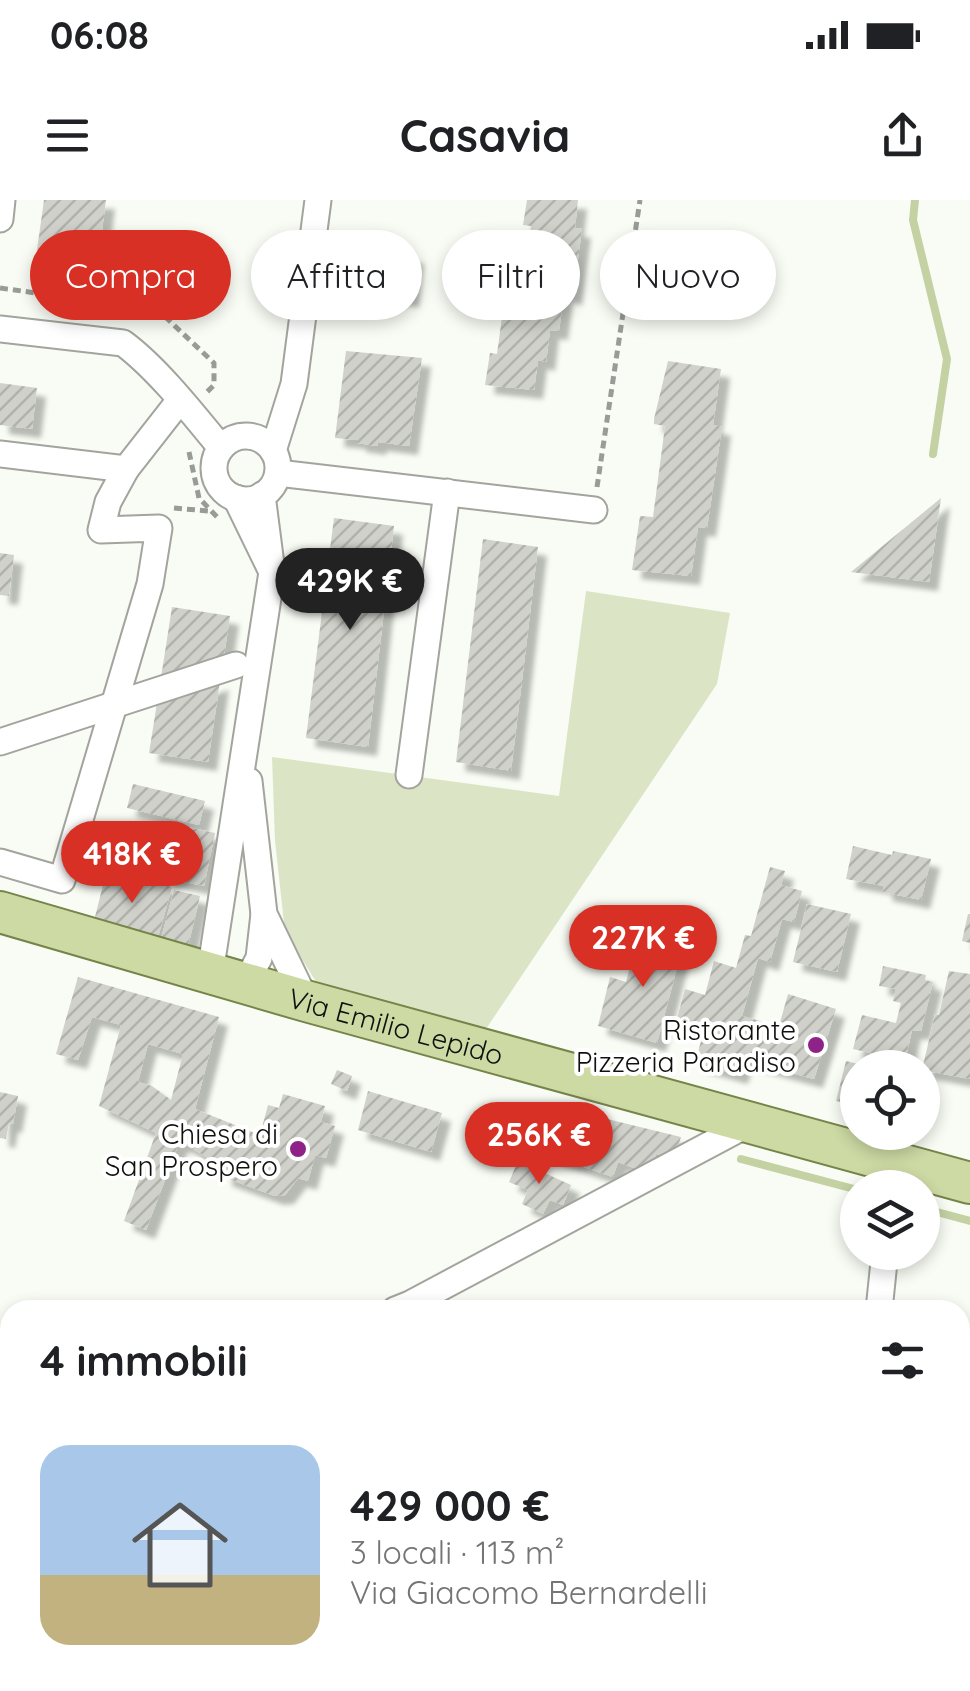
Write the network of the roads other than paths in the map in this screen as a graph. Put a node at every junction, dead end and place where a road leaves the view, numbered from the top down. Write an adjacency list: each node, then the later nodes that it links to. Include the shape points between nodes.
1 (2, 200): 3 (street)
2 (318, 200): 5 (street)
3 (0, 220)
4 (0, 328): 6 (street, via 124,343)
5 (294, 384): 7 (street); 10 (street)
6 (185, 405): 8 (street); 11 (street)
7 (245, 436): 8 (street); 10 (street, via 261,440)
8 (220, 448): 13 (street, via 215,478 227,494)
9 (0, 454): 11 (street)
10 (276, 462): 12 (street); 13 (street, via 269,490)
11 (126, 469): 16 (street, via 101,530 160,528)
12 (447, 492): 14 (street); 19 (street)
13 (249, 497): 18 (street, via 272,572)
14 (594, 510)
15 (236, 665): 16 (street)
16 (114, 705): 17 (street); 20 (street, via 62,880)
17 (0, 742)
18 (245, 746): 22 (street); 23 (street)
19 (410, 776)
20 (0, 862)
21 (0, 912): 23 (main road, Via Emilio Lepido)
22 (264, 914): 23 (street, via 259,958); 24 (street)
23 (228, 978): 24 (main road, Via Emilio Lepido)
24 (306, 1001): 25 (main road, Via Emilio Lepido)
25 (750, 1123): 26 (main road, Via Emilio Lepido); 30 (street)
26 (879, 1170)
27 (940, 1180): 28 (main road, Via Emilio Lepido)
28 (970, 1183)
29 (883, 1270): 31 (street)
30 (418, 1300)
31 (881, 1300)

